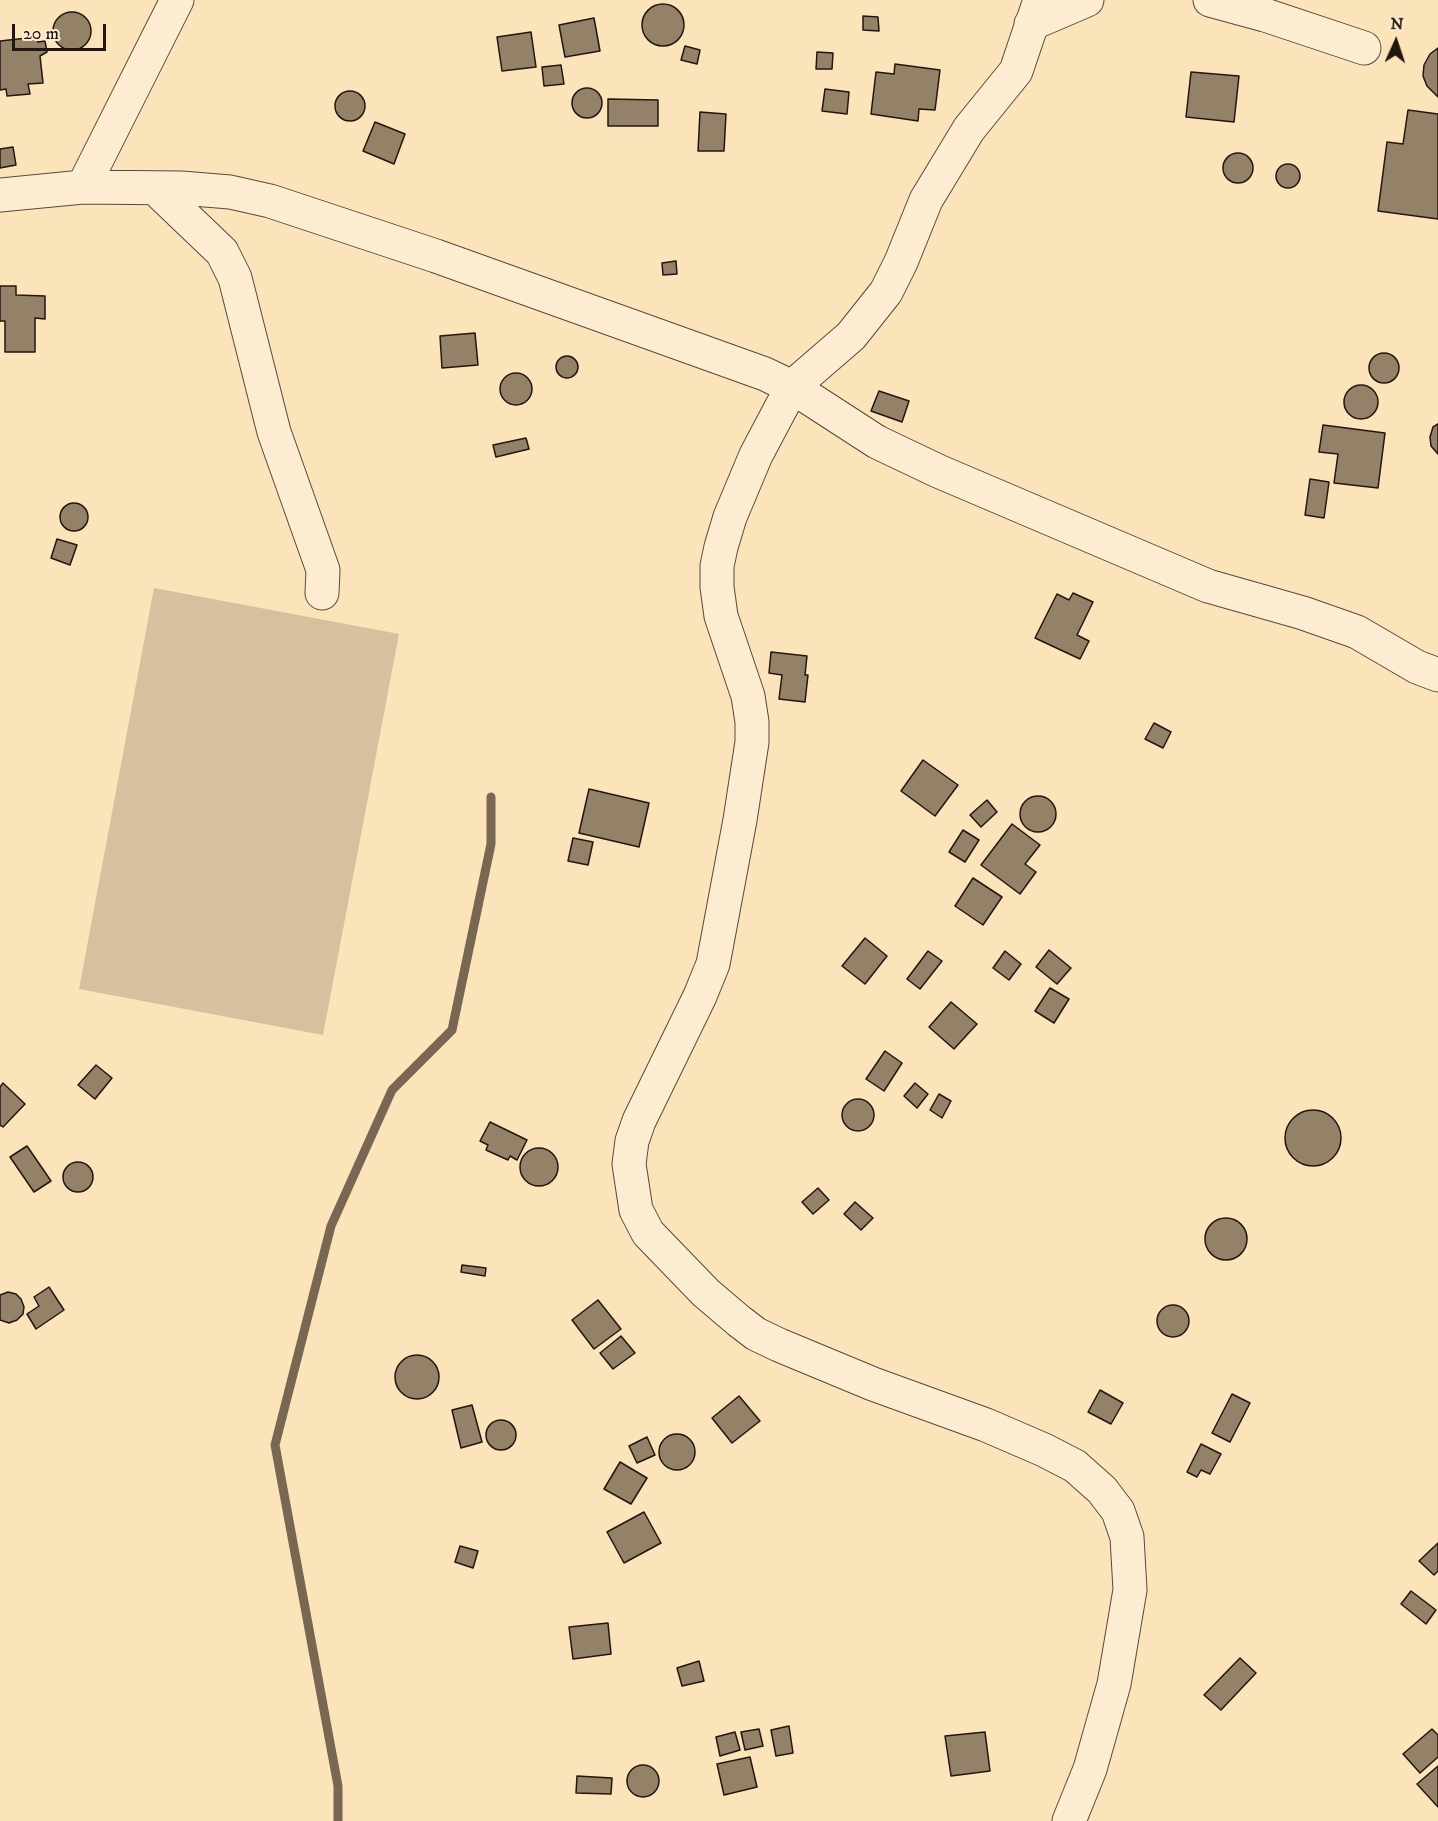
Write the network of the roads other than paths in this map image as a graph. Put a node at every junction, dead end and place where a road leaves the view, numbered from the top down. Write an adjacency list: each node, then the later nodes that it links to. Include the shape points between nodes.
1 (177, 0): 6 (street)
2 (1087, 0): 4 (street)
3 (1210, 0): 5 (street)
4 (1035, 12): 9 (street, via 1016,70 969,129 926,200 886,292 851,336)
5 (1364, 48)
6 (82, 187): 7 (street); 8 (street)
7 (155, 188): 9 (street, via 230,192 270,201 710,352); 10 (street, via 222,252 235,278 274,432 323,570)
8 (0, 195)
9 (792, 387): 11 (street, via 877,442 938,471 1208,586 1357,632); 12 (street, via 756,455 730,517 717,566 721,616 748,696 752,742 712,964 632,1141 629,1164 636,1210 648,1233 706,1293 756,1334 1044,1450 1075,1466 1118,1511 1127,1537 1130,1590 1114,1684 1090,1768)
10 (322, 593)
11 (1438, 675)
12 (1069, 1821)

